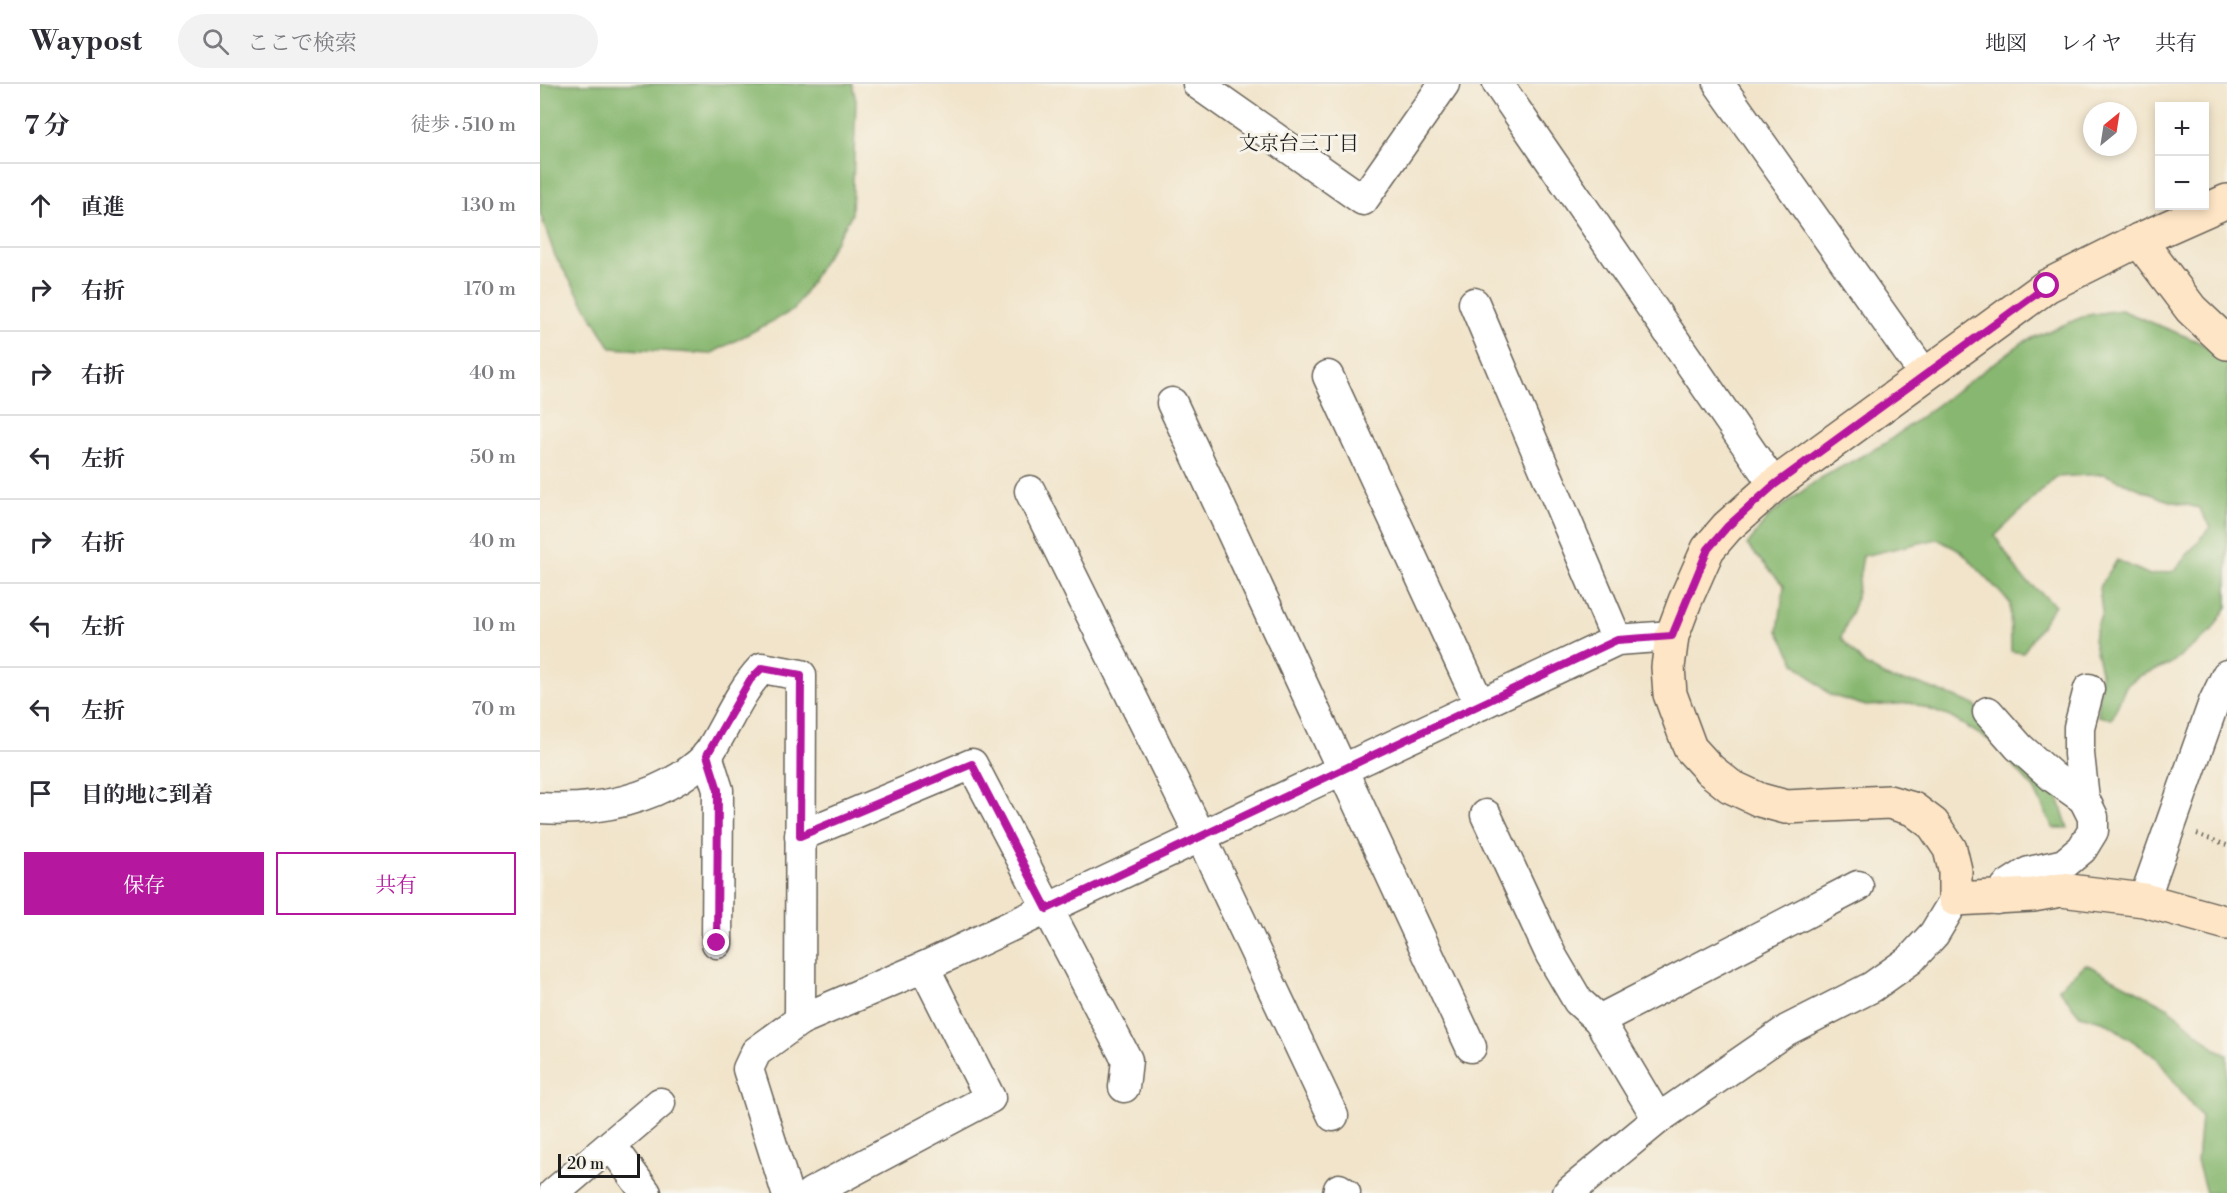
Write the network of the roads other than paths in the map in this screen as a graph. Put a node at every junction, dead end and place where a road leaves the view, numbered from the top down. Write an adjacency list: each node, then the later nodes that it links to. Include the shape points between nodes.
1 (1198, 84): 2 (street, via 1363,200)
2 (1444, 84)
3 (1498, 84): 12 (street)
4 (1719, 84): 9 (street)
5 (2227, 201): 6 (street)
6 (2139, 240): 8 (street, via 2192,309); 9 (street, via 2047,286)
7 (1473, 303): 15 (street)
8 (2227, 343)
9 (1925, 375): 12 (street)
10 (1328, 376): 18 (street)
11 (1173, 403): 21 (street)
12 (1774, 485): 14 (street, via 1708,549)
13 (1030, 491): 26 (street)
14 (1672, 636): 15 (street); 28 (street, via 1670,694 1690,748 1710,770 1730,786 1786,807 1889,802 1913,809 1933,824 1950,849)
15 (1617, 640): 18 (street)
16 (2226, 679): 30 (street, via 2214,702)
17 (2089, 689): 22 (street, via 2079,727)
18 (1480, 705): 21 (street)
19 (1988, 712): 22 (street, via 2019,747)
20 (707, 755): 23 (street, via 669,784 631,800 568,810); 25 (street, via 750,680 762,668 801,675); 33 (street, via 718,790)
21 (1343, 769): 26 (street); 37 (street)
22 (2084, 799): 29 (street, via 2093,817 2093,831 2082,849 2064,864 2029,872 2007,886)
23 (540, 808)
24 (1486, 815): 36 (street, via 1551,955 1578,1001)
25 (800, 836): 31 (street, via 972,764); 35 (street)
26 (1201, 837): 31 (street); 40 (street)
27 (1858, 886): 36 (street)
28 (1955, 899): 29 (street); 41 (street, via 1934,934 1910,960 1872,987 1787,1030)
29 (1996, 899): 30 (street, via 2061,890)
30 (2144, 900): 32 (street)
31 (1047, 909): 34 (street); 38 (street, via 1127,1060)
32 (2227, 923)
33 (717, 943)
34 (924, 967): 35 (street); 46 (street, via 990,1098)
35 (800, 1020): 45 (street, via 756,1052 747,1069)
36 (1599, 1020): 41 (street)
37 (1471, 1047)
38 (1124, 1087)
39 (660, 1103): 42 (street)
40 (1333, 1116)
41 (1658, 1119): 49 (street)
42 (610, 1145): 43 (street); 44 (street)
43 (554, 1193)
44 (646, 1193)
45 (787, 1193)
46 (811, 1193)
47 (1338, 1193): 48 (street, via 1339,1189)
48 (1345, 1193)
49 (1568, 1193)

